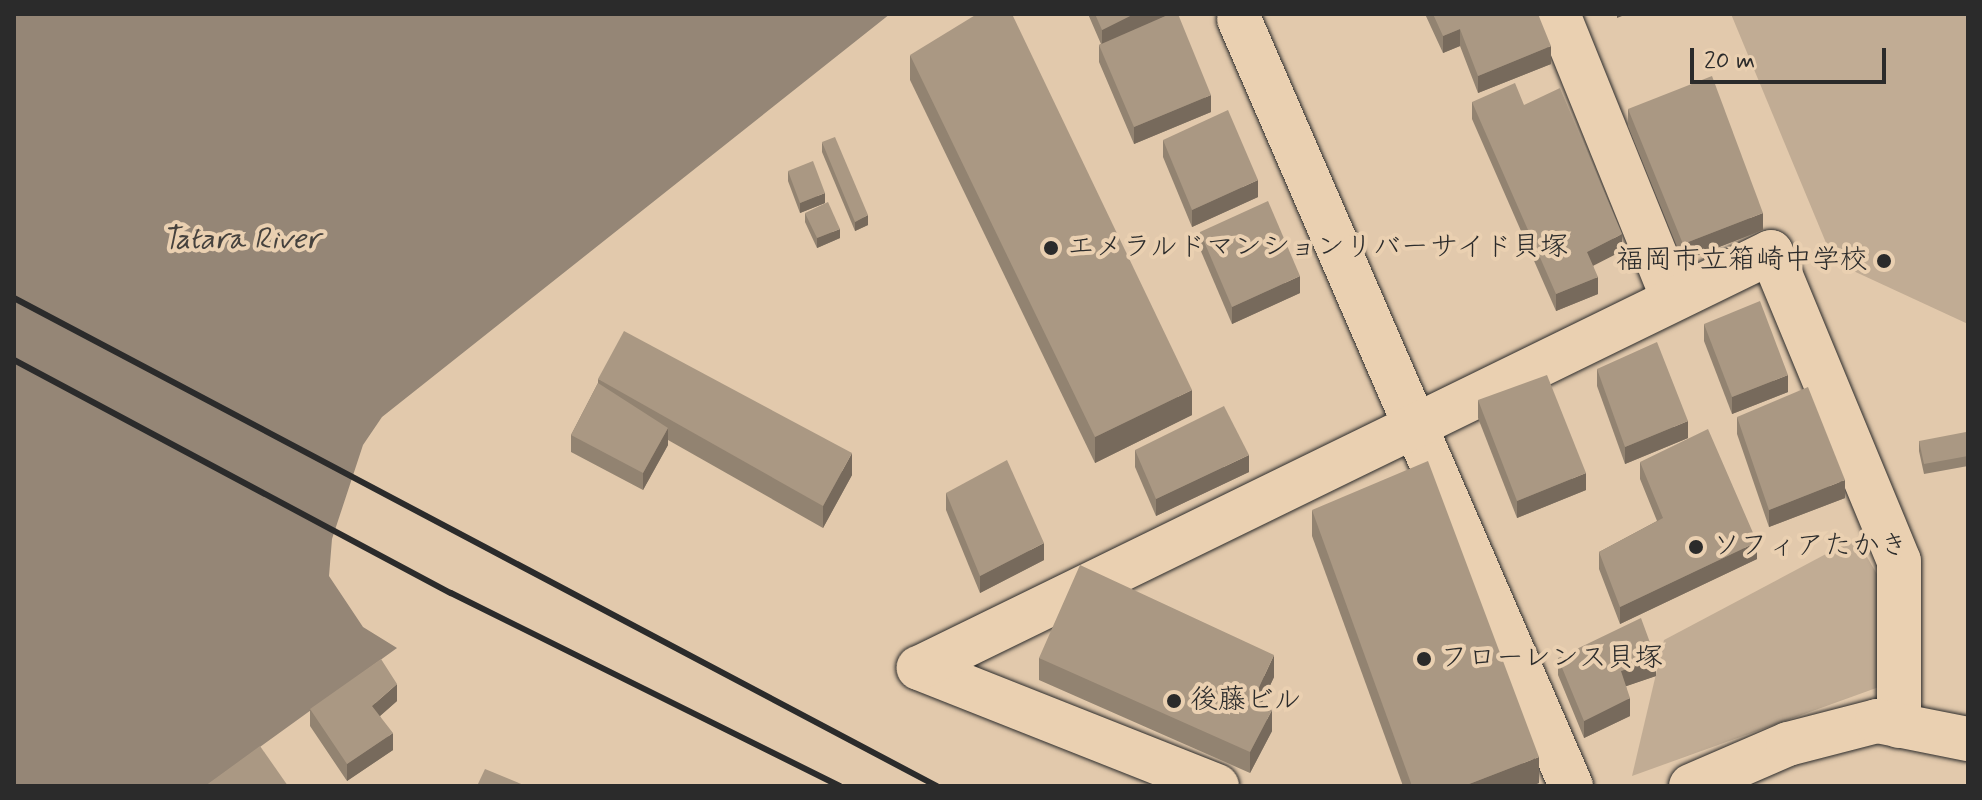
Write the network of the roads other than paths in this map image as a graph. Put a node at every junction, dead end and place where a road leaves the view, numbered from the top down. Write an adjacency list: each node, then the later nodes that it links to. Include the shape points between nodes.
1 (1558, 14): 3 (street)
2 (1239, 19): 4 (street)
3 (1673, 298): 4 (street); 5 (street, via 1771,252 1899,561)
4 (1414, 420): 7 (street, via 919,668); 8 (street)
5 (1899, 726): 6 (street); 9 (street, via 1877,721 1788,744)
6 (1968, 739)
7 (1217, 786)
8 (1571, 786)
9 (1691, 786)

